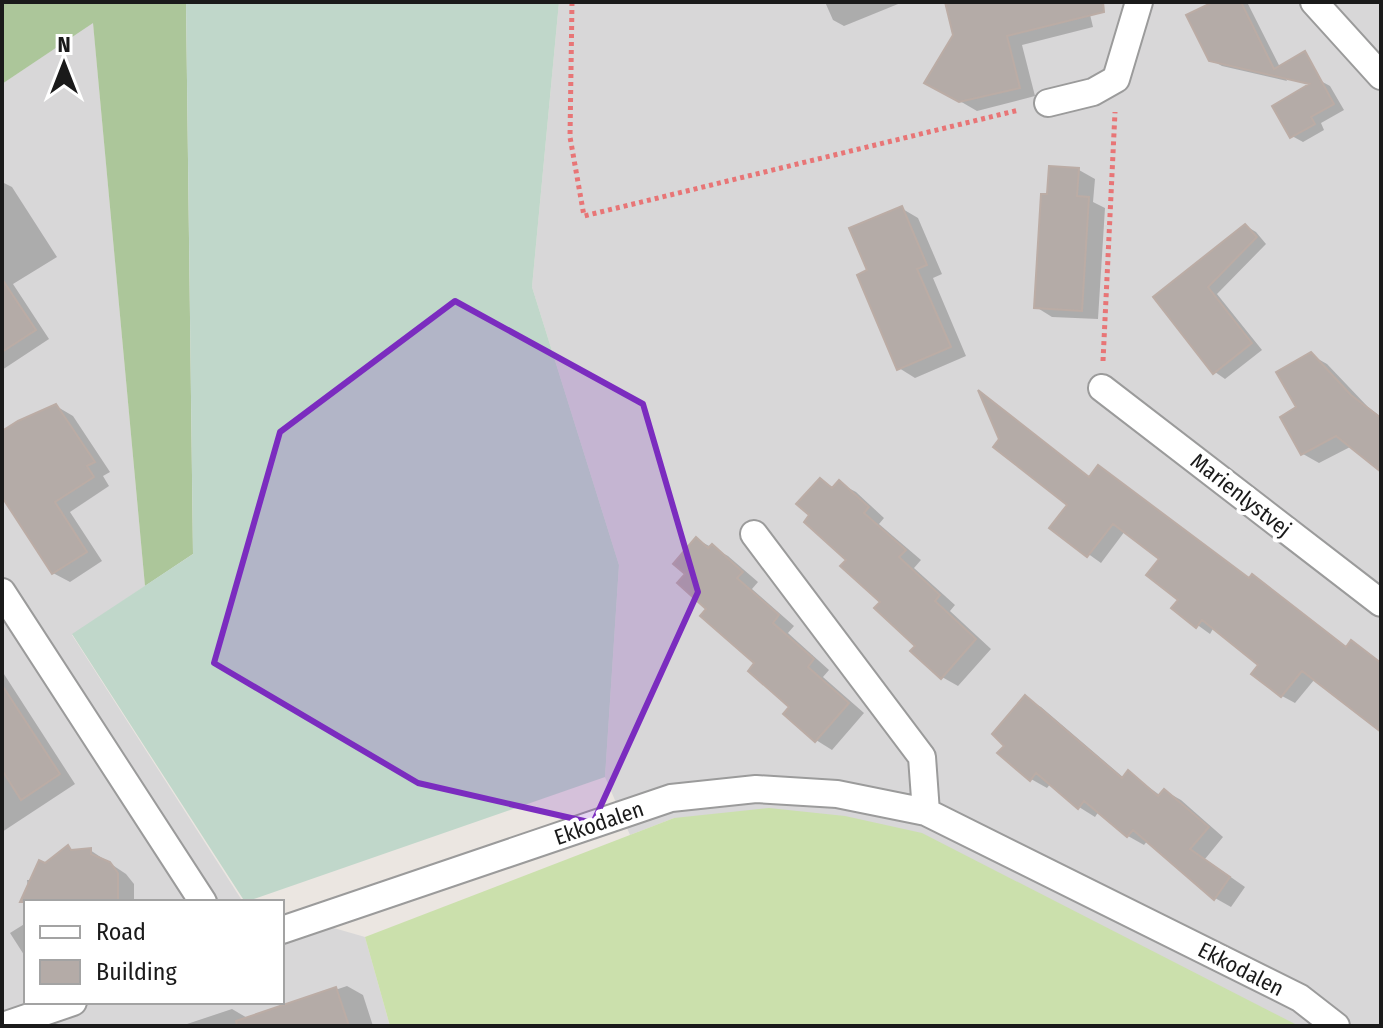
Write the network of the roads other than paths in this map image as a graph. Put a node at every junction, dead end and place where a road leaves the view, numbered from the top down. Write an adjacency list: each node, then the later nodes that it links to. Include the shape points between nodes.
1 (1139, 2): 4 (street, via 1116,79 1093,92)
2 (1314, 2): 3 (street)
3 (1381, 76)
4 (1048, 103)
5 (1102, 388): 8 (street, Marienlystvej)
6 (754, 534): 9 (street, via 922,757)
7 (2, 592): 10 (street)
8 (1381, 603)
9 (926, 812): 11 (street, Ekkodalen, via 837,794 756,789 671,798); 14 (street, Ekkodalen, via 1300,998)
10 (202, 900)
11 (284, 929)
12 (67, 1004): 13 (street)
13 (3, 1026)
14 (1336, 1026)

